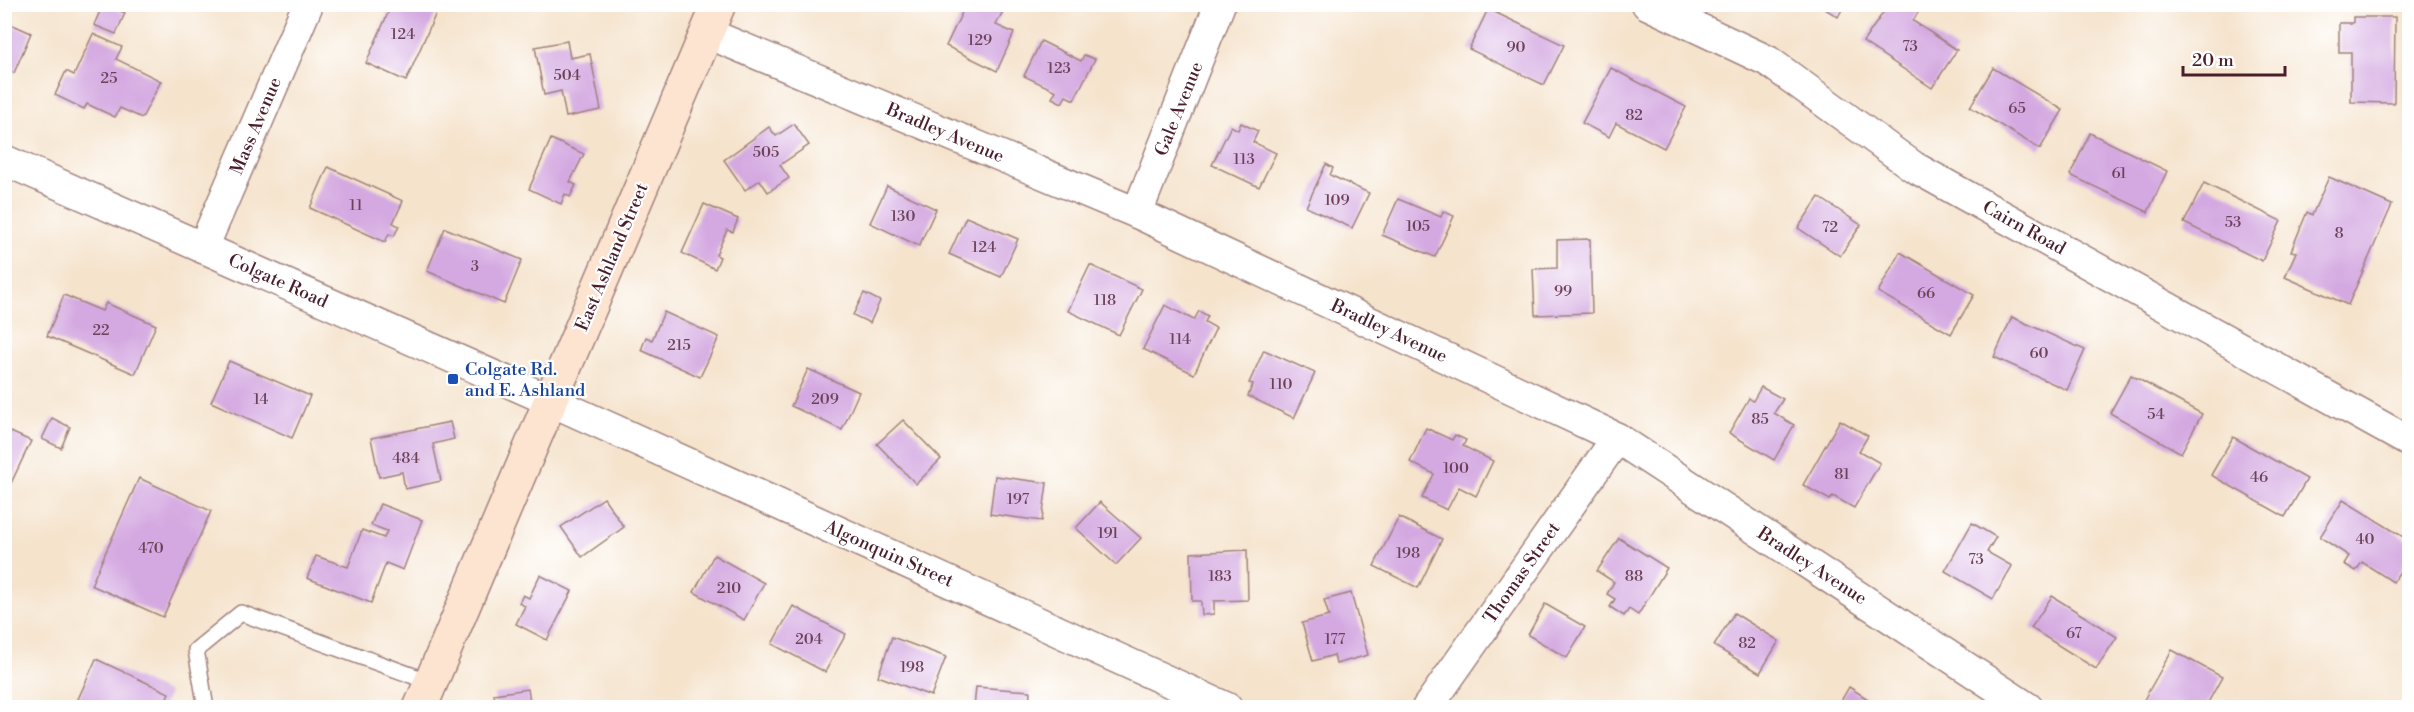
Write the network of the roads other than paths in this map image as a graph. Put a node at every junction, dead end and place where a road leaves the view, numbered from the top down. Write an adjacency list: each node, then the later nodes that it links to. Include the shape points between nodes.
1 (308, 4): 7 (street, Mass Avenue)
2 (1220, 4): 6 (street, Gale Avenue)
3 (1647, 4): 9 (street, Cairn Road, via 1768,62 1914,167)
4 (713, 19): 6 (street, Bradley Avenue); 8 (main road, East Ashland Street)
5 (4, 160): 7 (street, Colgate Road)
6 (1137, 213): 10 (street, Bradley Avenue)
7 (203, 248): 8 (street, Colgate Road)
8 (551, 401): 11 (main road, East Ashland Street); 13 (street, Algonquin Street)
9 (2406, 430)
10 (1617, 438): 14 (street, Thomas Street); 15 (street, Bradley Avenue)
11 (425, 695): 12 (lane, via 241,613 196,650)
12 (206, 708)
13 (1227, 708)
14 (1427, 708)
15 (2028, 708)

